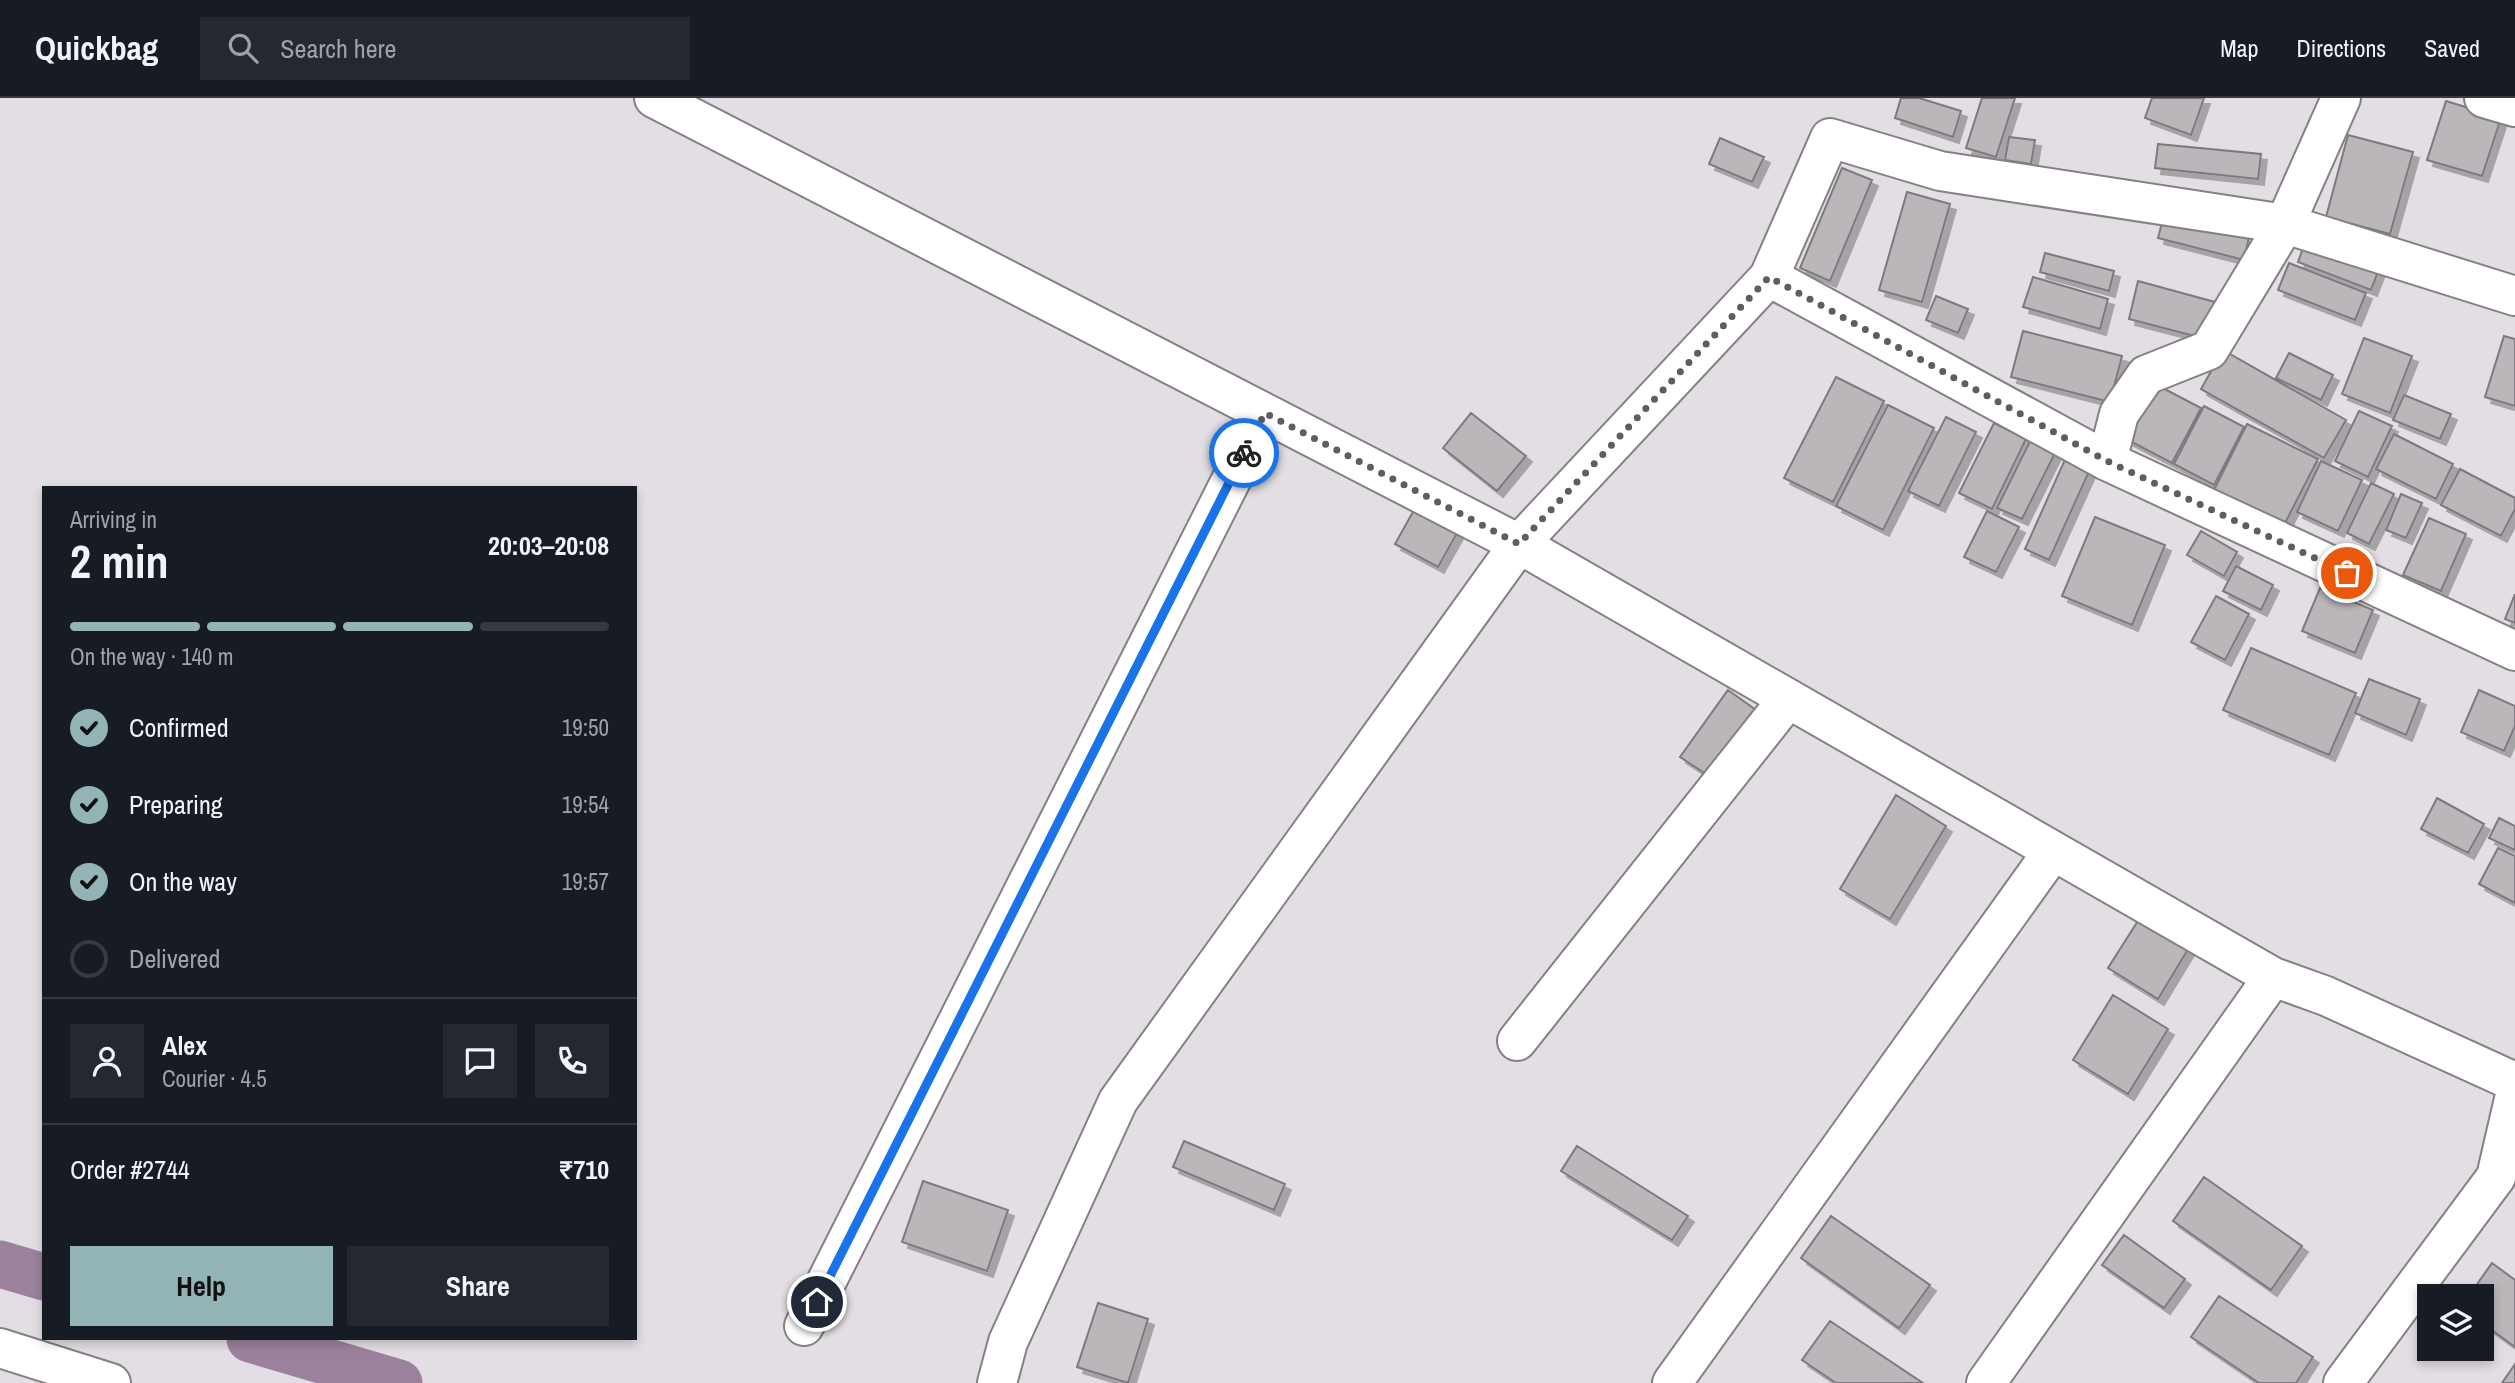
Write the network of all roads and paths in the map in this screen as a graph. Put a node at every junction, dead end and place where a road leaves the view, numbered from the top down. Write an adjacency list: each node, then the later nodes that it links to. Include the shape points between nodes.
1 (653, 98): 8 (street)
2 (2341, 98): 5 (street)
3 (2484, 98): 4 (street)
4 (2515, 107)
5 (2285, 224): 6 (street, via 1940,171 1830,138); 7 (street); 9 (street, via 2209,350 2146,375 2119,414)
6 (1769, 277): 9 (street); 10 (street)
7 (2515, 296)
8 (1265, 413): 10 (street); 18 (street)
9 (2107, 461): 11 (street)
10 (1519, 544): 12 (street); 21 (street, via 1118,1101 1008,1342)
11 (2515, 651)
12 (1788, 699): 13 (street); 15 (street)
13 (2053, 850): 14 (street); 22 (street)
14 (2273, 977): 16 (street, via 2326,996); 23 (street)
15 (1517, 1041)
16 (2515, 1082)
17 (2515, 1095): 24 (street, via 2496,1177)
18 (804, 1326)
19 (0, 1348): 20 (street)
20 (111, 1383)
21 (997, 1383)
22 (1672, 1383)
23 (1986, 1383)
24 (2343, 1383)

